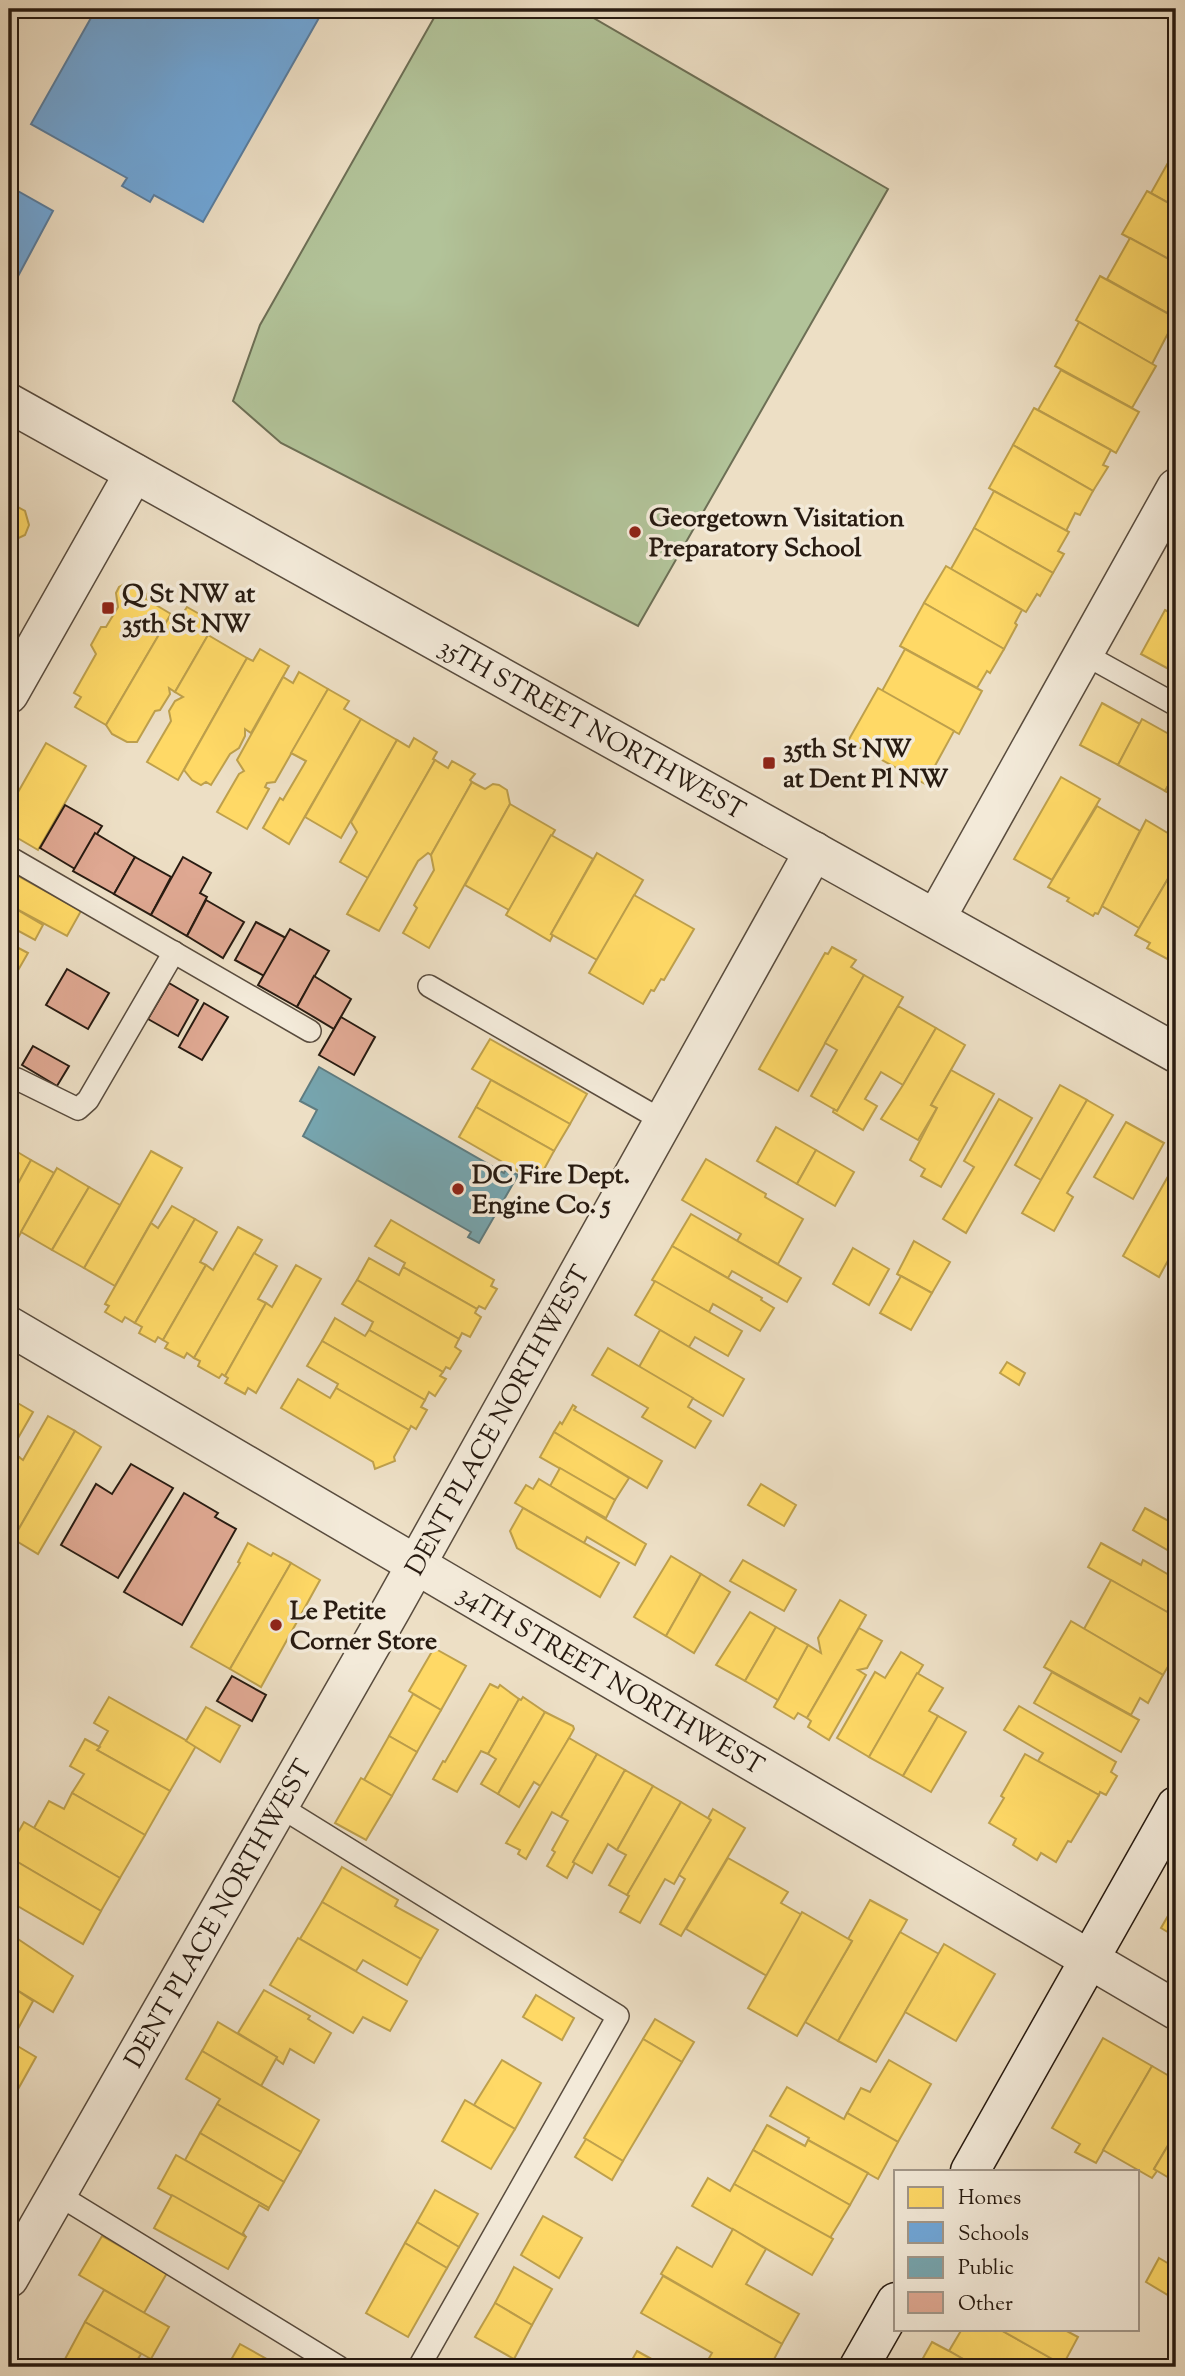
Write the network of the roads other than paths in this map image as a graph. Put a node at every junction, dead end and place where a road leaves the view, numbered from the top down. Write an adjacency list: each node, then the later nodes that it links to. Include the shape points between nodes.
1 (9, 403): 2 (street, 35TH STREET NORTHWEST)
2 (134, 473): 5 (street); 7 (street, 35TH STREET NORTHWEST)
3 (1176, 488): 4 (street)
4 (1084, 654): 6 (lane); 9 (street)
5 (9, 694)
6 (1176, 705)
7 (814, 851): 9 (street, 35TH STREET NORTHWEST); 15 (street, DENT PLACE NORTHWEST)
8 (9, 857): 10 (lane)
9 (936, 918): 13 (street, 35TH STREET NORTHWEST)
10 (174, 952): 12 (lane); 14 (lane, via 89,1100 78,1109 17,1079)
11 (429, 986): 15 (lane)
12 (310, 1031)
13 (1176, 1054)
14 (9, 1082)
15 (665, 1122): 17 (street, DENT PLACE NORTHWEST)
16 (9, 1326): 17 (street, 34TH STREET NORTHWEST)
17 (417, 1564): 18 (street, DENT PLACE NORTHWEST); 20 (street, 34TH STREET NORTHWEST)
18 (279, 1806): 23 (street, DENT PLACE NORTHWEST); 27 (lane, via 618,2016)
19 (1176, 1806): 20 (street)
20 (1089, 1959): 21 (street, 34TH STREET NORTHWEST); 22 (street)
21 (1176, 2010)
22 (971, 2170)
23 (57, 2194): 24 (street, DENT PLACE NORTHWEST); 26 (lane)
24 (9, 2278)
25 (894, 2305): 28 (street)
26 (339, 2367)
27 (419, 2367)
28 (859, 2367)

